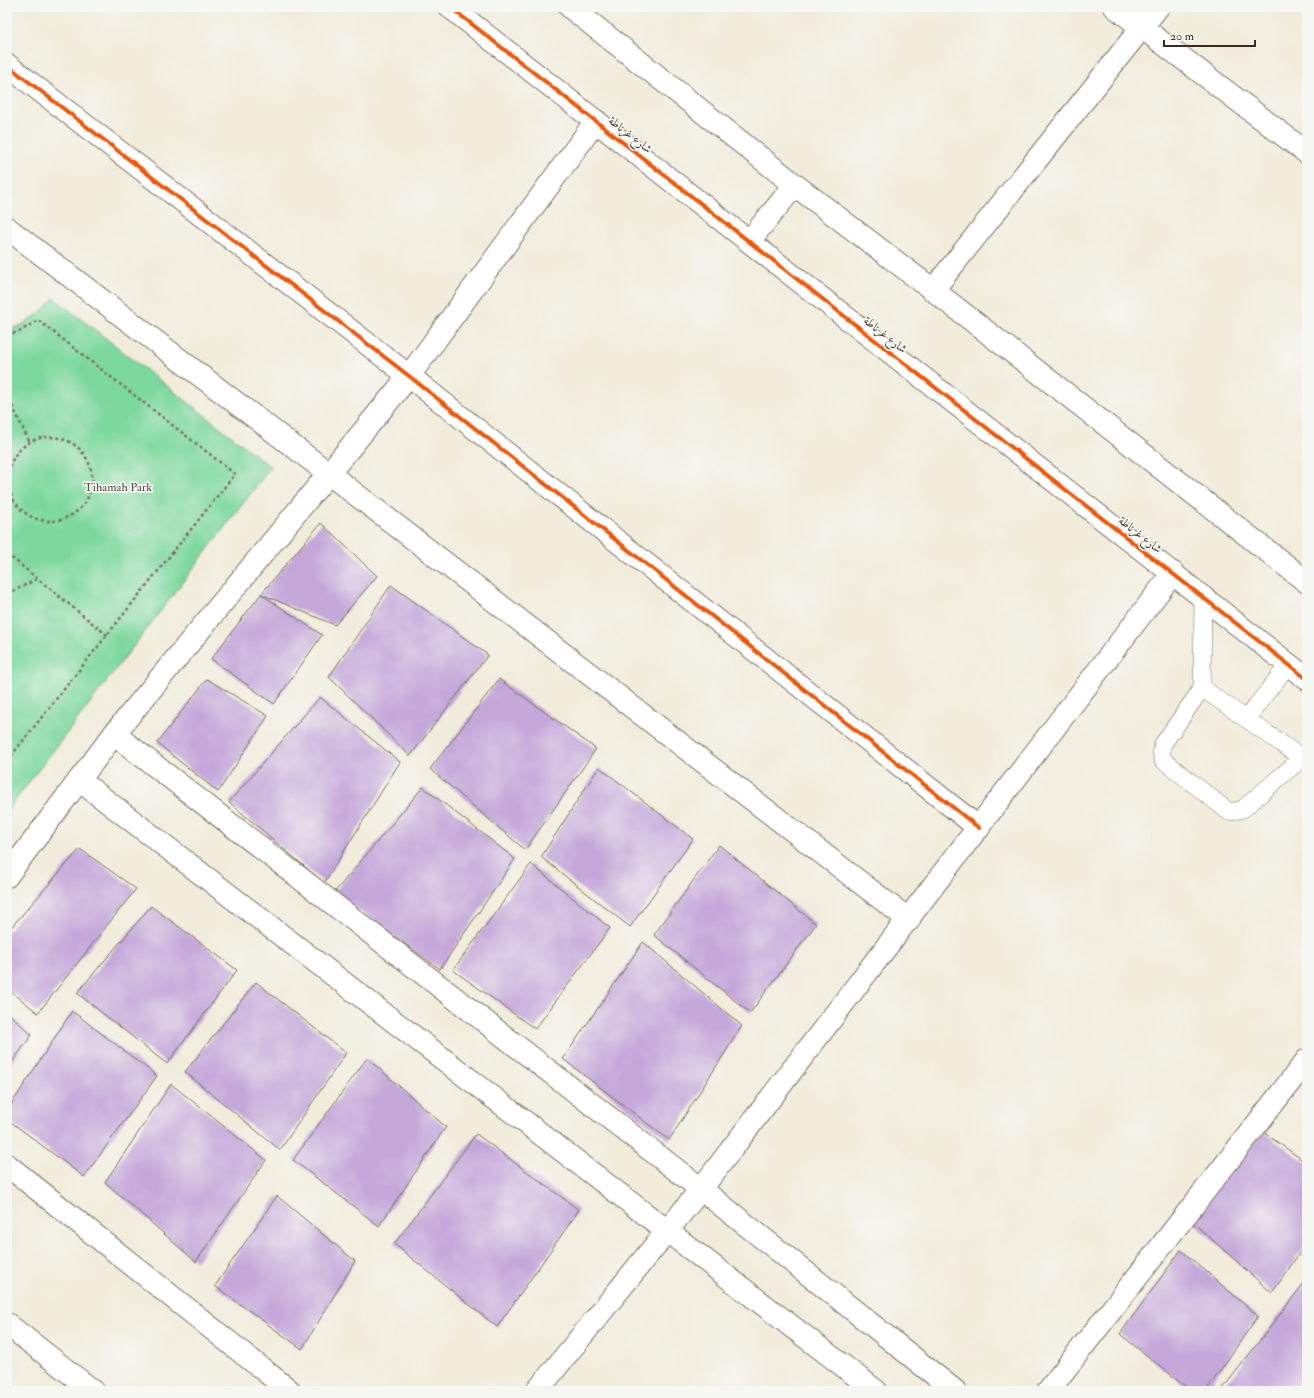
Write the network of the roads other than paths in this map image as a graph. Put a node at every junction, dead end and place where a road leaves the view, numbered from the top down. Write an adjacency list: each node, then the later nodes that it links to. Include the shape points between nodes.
1 (450, 7): 7 (street, شارع غرناطة)
2 (570, 7): 9 (street)
3 (1115, 7): 5 (street)
4 (1158, 7): 5 (street)
5 (1142, 28): 8 (street); 12 (street)
6 (7, 65): 13 (street)
7 (596, 121): 11 (street, شارع غرناطة); 13 (street)
8 (1307, 153)
9 (795, 185): 11 (street); 12 (street)
10 (7, 228): 14 (street)
11 (749, 241): 15 (street, شارع غرناطة)
12 (933, 290): 16 (street)
13 (409, 376): 14 (street); 25 (street)
14 (328, 473): 22 (street); 27 (street)
15 (1173, 573): 17 (street, شارع غرناطة); 25 (street)
16 (1307, 582)
17 (1203, 598): 18 (street, شارع غرناطة); 20 (lane)
18 (1288, 665): 19 (street, شارع غرناطة); 21 (lane)
19 (1307, 679)
20 (1202, 688): 21 (lane); 23 (lane, via 1162,744 1161,751 1163,760 1229,812 1243,809)
21 (1246, 719): 23 (lane)
22 (114, 734): 24 (street); 30 (street)
23 (1305, 757)
24 (79, 780): 26 (street); 31 (street)
25 (979, 828): 27 (street)
26 (7, 876)
27 (909, 920): 30 (street)
28 (1307, 1060): 38 (street)
29 (7, 1165): 34 (street)
30 (702, 1190): 31 (street); 37 (street)
31 (667, 1231): 35 (street); 36 (street)
32 (7, 1324): 33 (street)
33 (92, 1391)
34 (290, 1391)
35 (537, 1391)
36 (876, 1391)
37 (955, 1391)
38 (1048, 1391)

